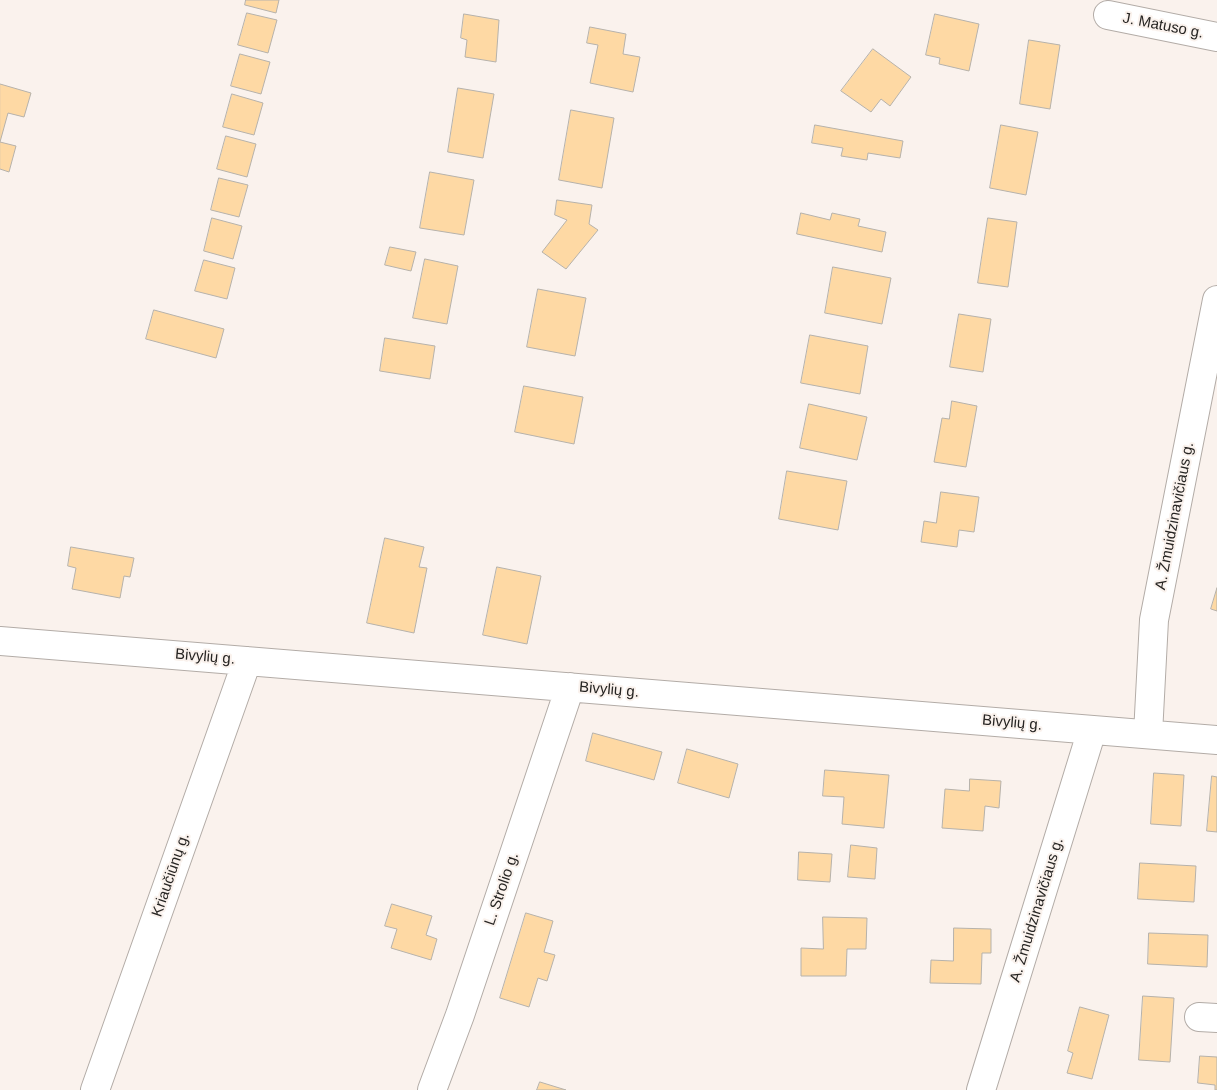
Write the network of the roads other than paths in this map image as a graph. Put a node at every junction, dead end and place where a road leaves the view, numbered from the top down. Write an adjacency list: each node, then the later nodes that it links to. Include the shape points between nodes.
1 (1108, 15): 2 (street, J. Matuso g.)
2 (1217, 37)
3 (1217, 300): 8 (street, A. Žmuidzinavičiaus g., via 1154,620)
4 (0, 641): 5 (street, Bivylių g.)
5 (246, 661): 6 (street, Bivylių g.); 10 (street, Kriaučiūnų g.)
6 (570, 687): 7 (street, Bivylių g.); 11 (street, L. Strolio g.)
7 (1092, 730): 8 (street, Bivylių g.); 12 (street, A. Žmuidzinavičiaus g.)
8 (1148, 734): 9 (street, Bivylių g.)
9 (1217, 740)
10 (94, 1090)
11 (432, 1090)
12 (981, 1090)

